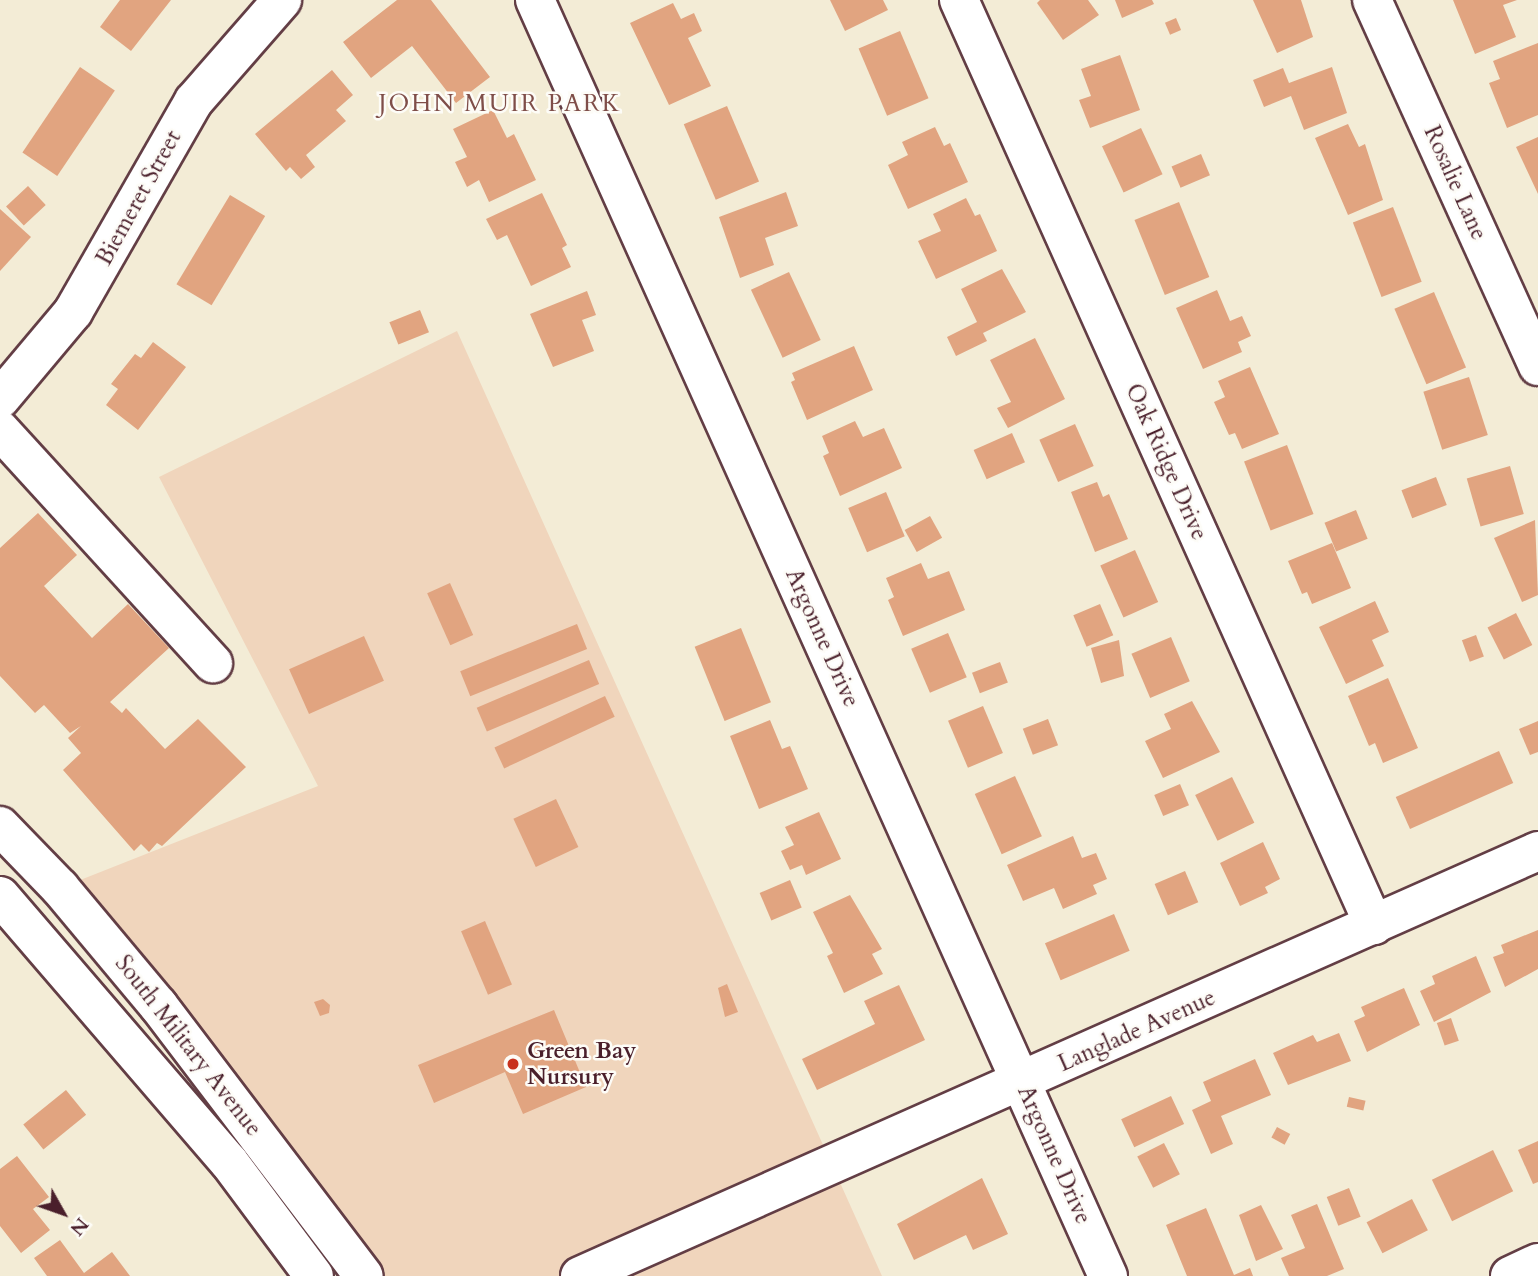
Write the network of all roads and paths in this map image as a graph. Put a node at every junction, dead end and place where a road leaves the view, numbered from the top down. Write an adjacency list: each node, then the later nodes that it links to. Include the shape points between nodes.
1 (282, 0): 6 (street, Biemeret Street, via 194,101 73,312)
2 (536, 0): 13 (street, Argonne Drive)
3 (959, 0): 12 (street, Oak Ridge Drive)
4 (1372, 0): 5 (street, Rosalie Lane)
5 (1538, 366)
6 (0, 399)
7 (0, 430): 8 (street)
8 (213, 663)
9 (0, 826): 16 (street, South Military Avenue, via 60,888 158,1005)
10 (1538, 851): 12 (street, Langlade Avenue)
11 (0, 896): 15 (street, South Military Avenue, via 229,1162)
12 (1374, 925): 13 (street, Langlade Avenue)
13 (1022, 1082): 17 (street, Langlade Avenue); 18 (street, Argonne Drive)
14 (1538, 1263): 19 (street)
15 (314, 1276)
16 (365, 1276)
17 (580, 1276)
18 (1108, 1276)
19 (1510, 1276)

